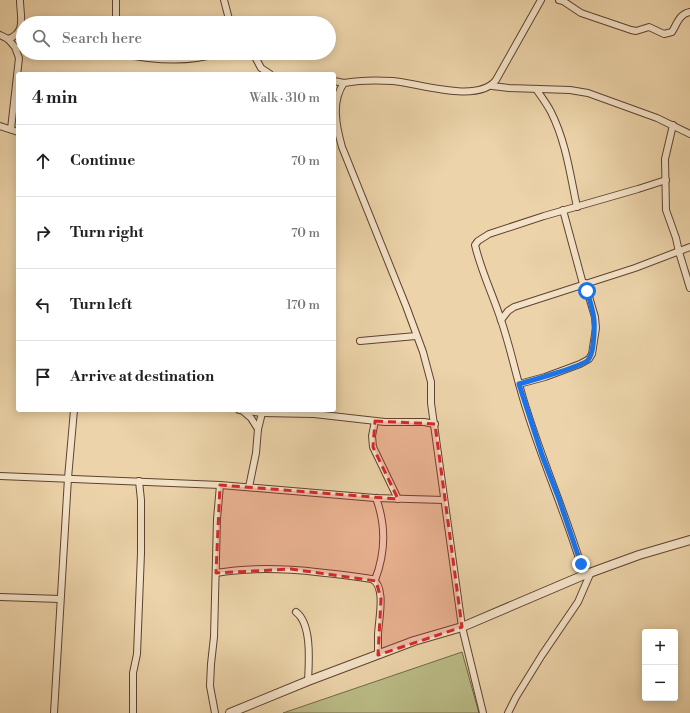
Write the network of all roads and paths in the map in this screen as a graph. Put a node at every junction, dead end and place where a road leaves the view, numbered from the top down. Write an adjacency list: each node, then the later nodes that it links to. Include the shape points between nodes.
1 (20, 0): 7 (street)
2 (116, 0): 8 (street)
3 (224, 0): 9 (street)
4 (540, 0): 21 (street)
5 (559, 0): 6 (street, via 581,13 636,31 649,28 664,34 672,32 681,16)
6 (690, 12)
7 (23, 16)
8 (116, 16)
9 (228, 16)
10 (0, 35): 12 (street)
11 (16, 35): 12 (street)
12 (8, 39): 13 (street)
13 (16, 50)
14 (19, 60): 16 (street)
15 (256, 60): 17 (street)
16 (17, 72)
17 (267, 72)
18 (336, 81): 19 (street)
19 (344, 83): 21 (street, via 394,81 450,91 486,89); 36 (street, via 337,98 338,133)
20 (16, 85): 25 (street)
21 (492, 86): 22 (street)
22 (536, 89): 23 (street, via 588,93); 29 (street, via 551,111 561,137)
23 (673, 125): 27 (street); 28 (street, via 665,159)
24 (0, 126): 25 (street)
25 (11, 129): 26 (street)
26 (16, 131)
27 (690, 134)
28 (666, 180): 29 (street); 32 (street, via 666,210)
29 (577, 207): 30 (street)
30 (563, 210): 33 (street); 35 (street, via 489,234 475,245)
31 (690, 247): 32 (street)
32 (679, 252): 33 (street); 34 (street)
33 (584, 284): 35 (street, via 514,307); 38 (street, via 596,328 589,359)
34 (690, 288)
35 (501, 320): 38 (street)
36 (416, 336): 37 (street); 44 (street, via 428,367)
37 (360, 341)
38 (519, 384): 56 (street, via 539,448)
39 (74, 412): 47 (street)
40 (243, 412): 45 (street, via 251,418)
41 (255, 412): 42 (street)
42 (262, 413): 43 (street, via 314,414); 45 (street)
43 (374, 420): 44 (street); 52 (street, via 373,447)
44 (434, 424): 53 (street)
45 (258, 429): 50 (street)
46 (0, 476): 47 (street)
47 (68, 478): 48 (street); 59 (street)
48 (139, 481): 49 (street); 65 (street, via 141,553)
49 (220, 484): 50 (street); 55 (street)
50 (249, 487): 51 (street)
51 (376, 498): 52 (street); 57 (street, via 383,526 381,560)
52 (398, 499): 53 (street)
53 (444, 500): 61 (street)
54 (690, 540): 56 (street)
55 (216, 573): 57 (street, via 231,570 291,569); 66 (street, via 210,686)
56 (588, 574): 61 (street); 69 (street, via 578,602 542,655)
57 (375, 580): 62 (street, via 380,599)
58 (0, 597): 59 (street)
59 (60, 599): 64 (street)
60 (296, 612): 63 (street, via 303,619 307,636)
61 (462, 628): 62 (street, via 414,641); 68 (street)
62 (378, 655): 63 (street)
63 (308, 681): 67 (street)
64 (54, 713)
65 (133, 713)
66 (215, 713)
67 (230, 713)
68 (483, 713)
69 (508, 713)

